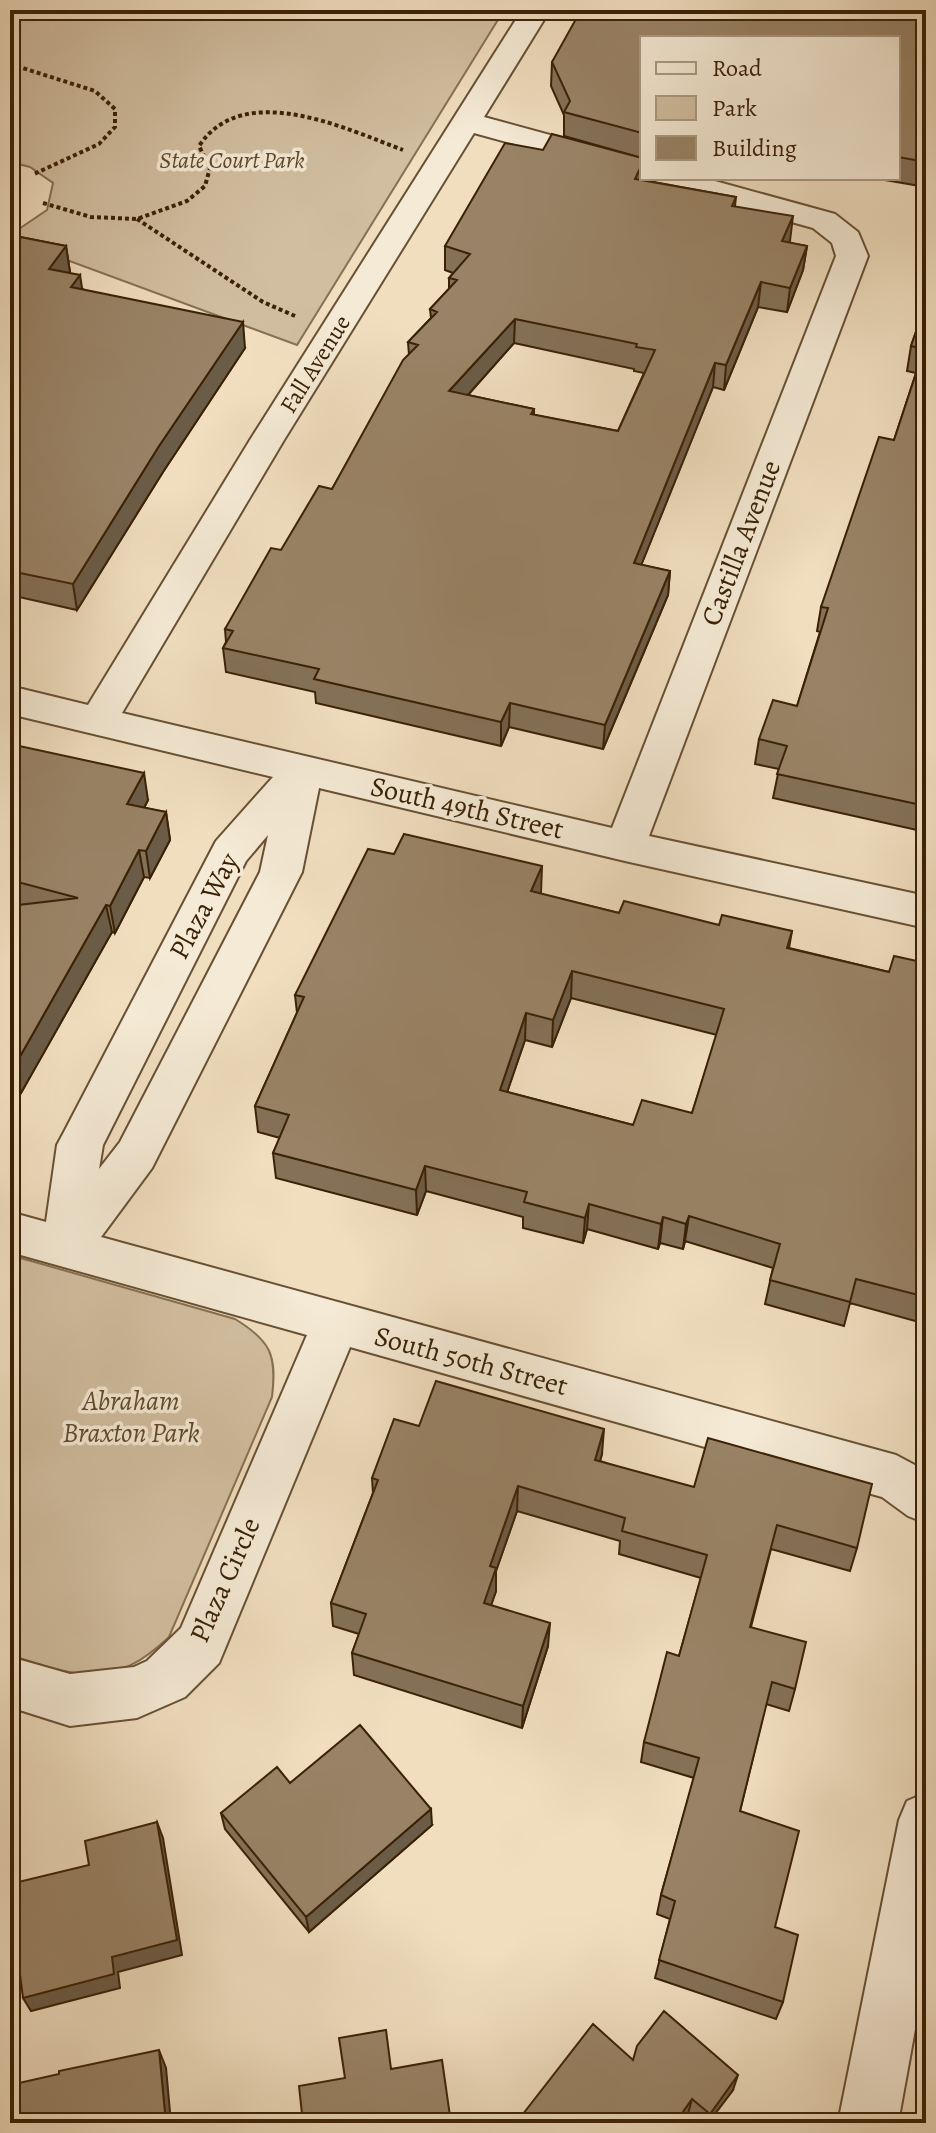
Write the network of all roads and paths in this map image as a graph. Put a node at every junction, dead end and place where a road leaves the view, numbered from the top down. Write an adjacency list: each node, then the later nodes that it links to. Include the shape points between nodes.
1 (536, 10): 3 (street, Fall Avenue)
2 (10, 64): 6 (path, via 95,91 115,109 115,127 99,144)
3 (469, 122): 5 (street); 12 (street, Fall Avenue, via 267,440)
4 (407, 152): 9 (path, via 310,117 269,113 229,119 205,131 199,146 210,168 205,186 187,201)
5 (628, 166)
6 (34, 174)
7 (676, 180): 14 (street, Castilla Avenue, via 824,221 847,239 852,256)
8 (43, 203): 9 (path, via 91,217)
9 (137, 219): 10 (path, via 263,302)
10 (302, 319)
11 (10, 700): 12 (street, South 49th Street)
12 (98, 721): 13 (street, South 49th Street)
13 (302, 770): 14 (street, South 49th Street); 17 (street, Plaza Way, via 281,872 136,1155)
14 (625, 846): 15 (street, South 49th Street)
15 (926, 912)
16 (10, 1232): 17 (street, South 50th Street)
17 (65, 1248): 18 (street, South 50th Street)
18 (336, 1323): 19 (street, South 50th Street, via 896,1478); 20 (street, Plaza Circle, via 200,1645 166,1679 137,1692 70,1700)
19 (926, 1500)
20 (10, 1682)
21 (926, 1820): 22 (street)
22 (868, 2123)

